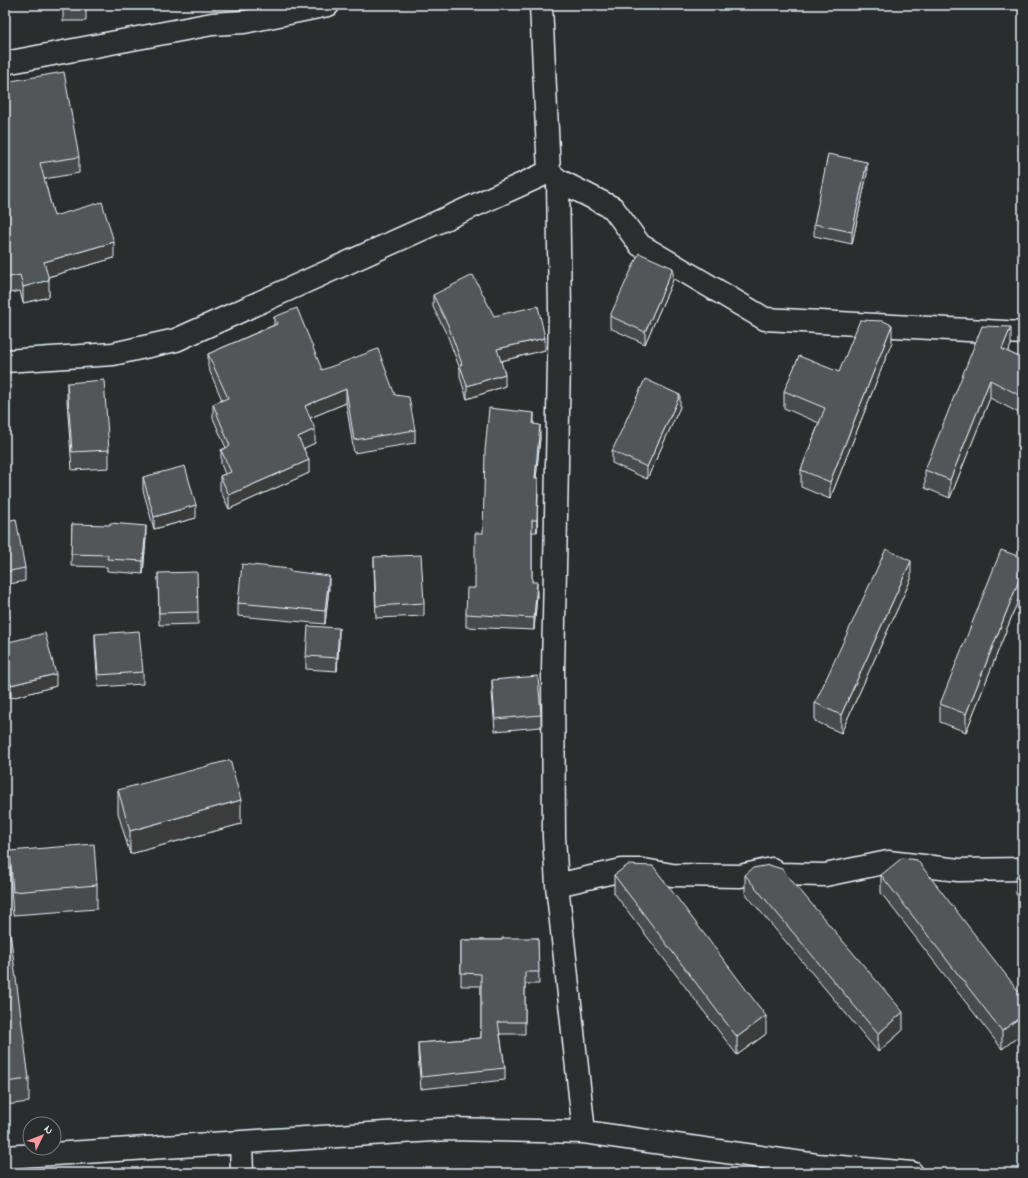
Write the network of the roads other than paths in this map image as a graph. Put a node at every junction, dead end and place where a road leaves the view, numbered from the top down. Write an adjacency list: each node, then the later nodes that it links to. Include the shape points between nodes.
1 (328, 5): 3 (street)
2 (541, 5): 4 (street)
3 (5, 63)
4 (553, 176): 5 (street, via 614,208 640,245 765,319); 6 (street, via 176,340 113,354); 8 (street, via 560,310 553,671 554,837)
5 (1023, 333)
6 (5, 361)
7 (1023, 869): 8 (street, via 959,870 888,862 825,875 778,874 772,869 740,876 672,875 644,870 622,870)
8 (557, 885): 9 (street)
9 (584, 1132): 10 (street, via 449,1129); 13 (street, via 817,1165)
10 (241, 1142): 11 (street); 12 (street)
11 (5, 1157)
12 (242, 1173)
13 (912, 1173)

